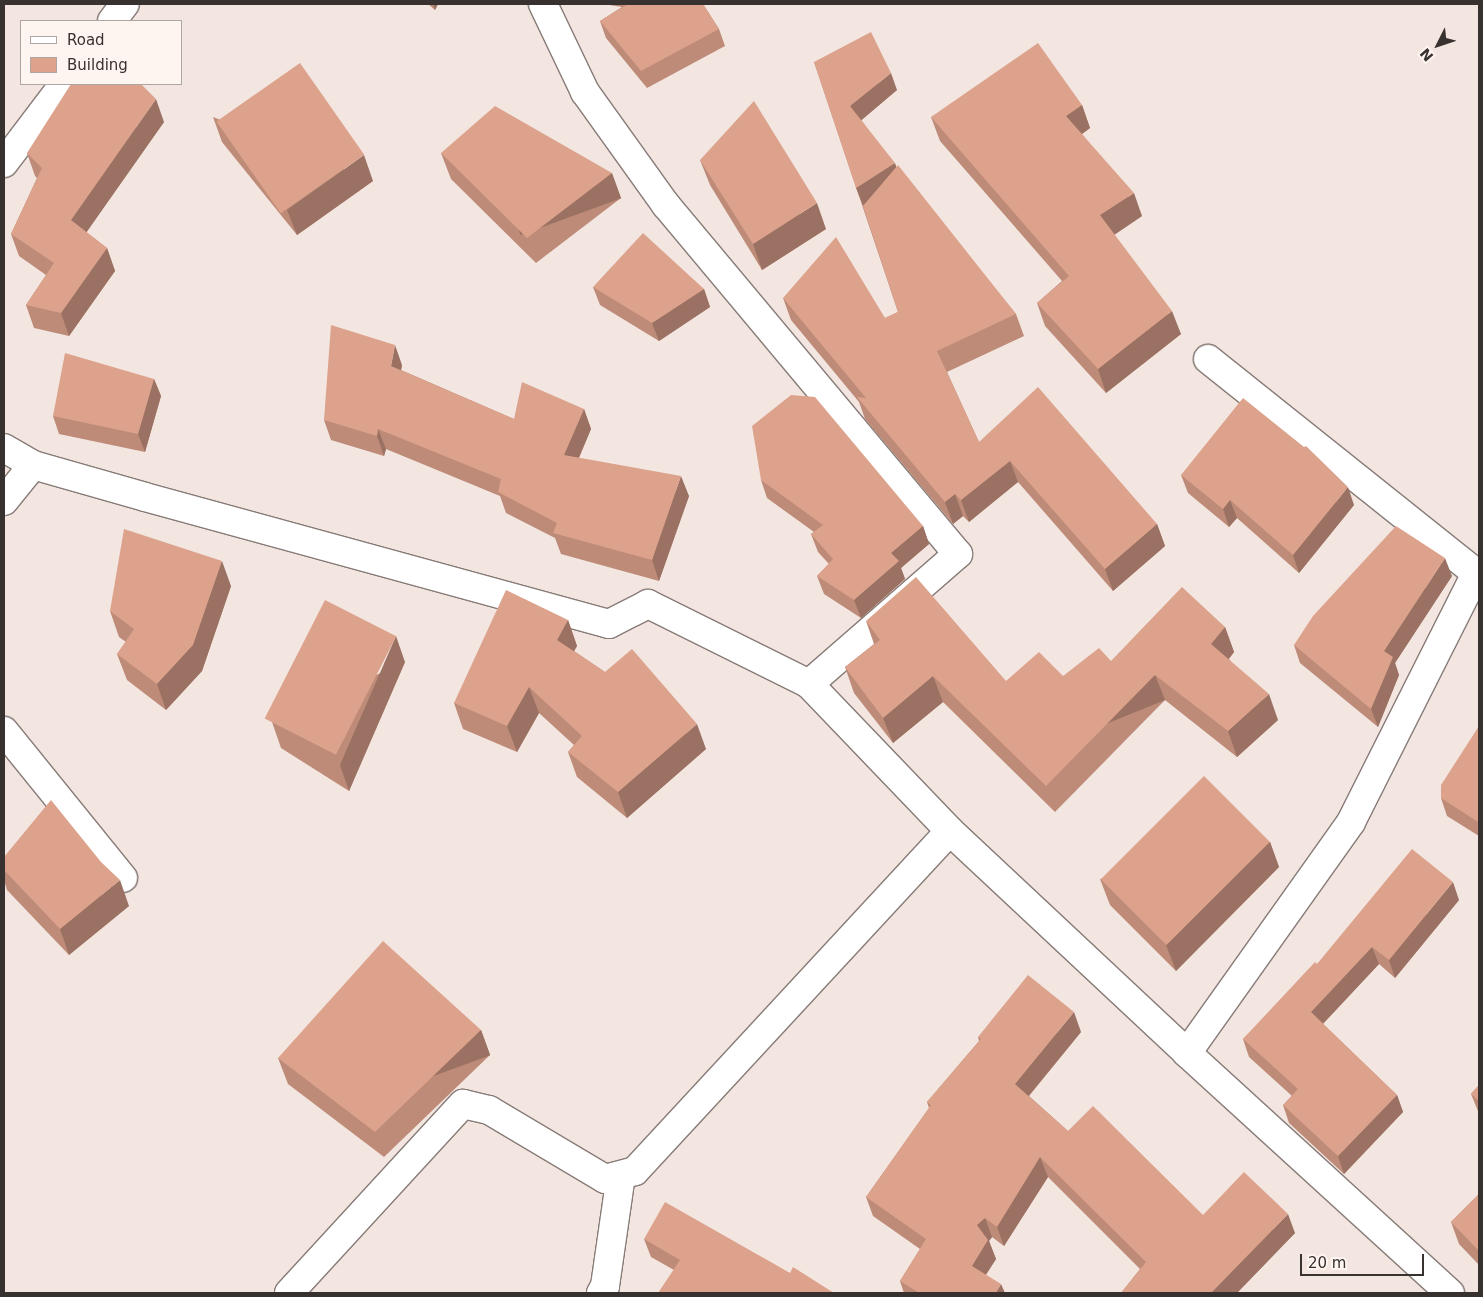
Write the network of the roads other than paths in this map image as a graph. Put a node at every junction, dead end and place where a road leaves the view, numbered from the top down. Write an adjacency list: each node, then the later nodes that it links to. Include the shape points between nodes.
1 (125, 4): 3 (street)
2 (542, 4): 11 (street, via 585,92 666,205 958,554)
3 (113, 20)
4 (63, 85): 5 (street)
5 (4, 163)
6 (1208, 360): 10 (street)
7 (4, 448): 8 (street)
8 (33, 465): 9 (street); 11 (street, via 609,624 648,604)
9 (4, 501)
10 (1478, 574): 15 (street, via 1351,822)
11 (810, 684): 13 (street)
12 (4, 731): 14 (street)
13 (950, 832): 15 (street); 16 (street, via 635,1171)
14 (123, 878)
15 (1186, 1053): 19 (street)
16 (621, 1175): 17 (street, via 605,1179 489,1110 463,1104); 18 (street, via 605,1286)
17 (290, 1293)
18 (600, 1293)
19 (1450, 1293)

